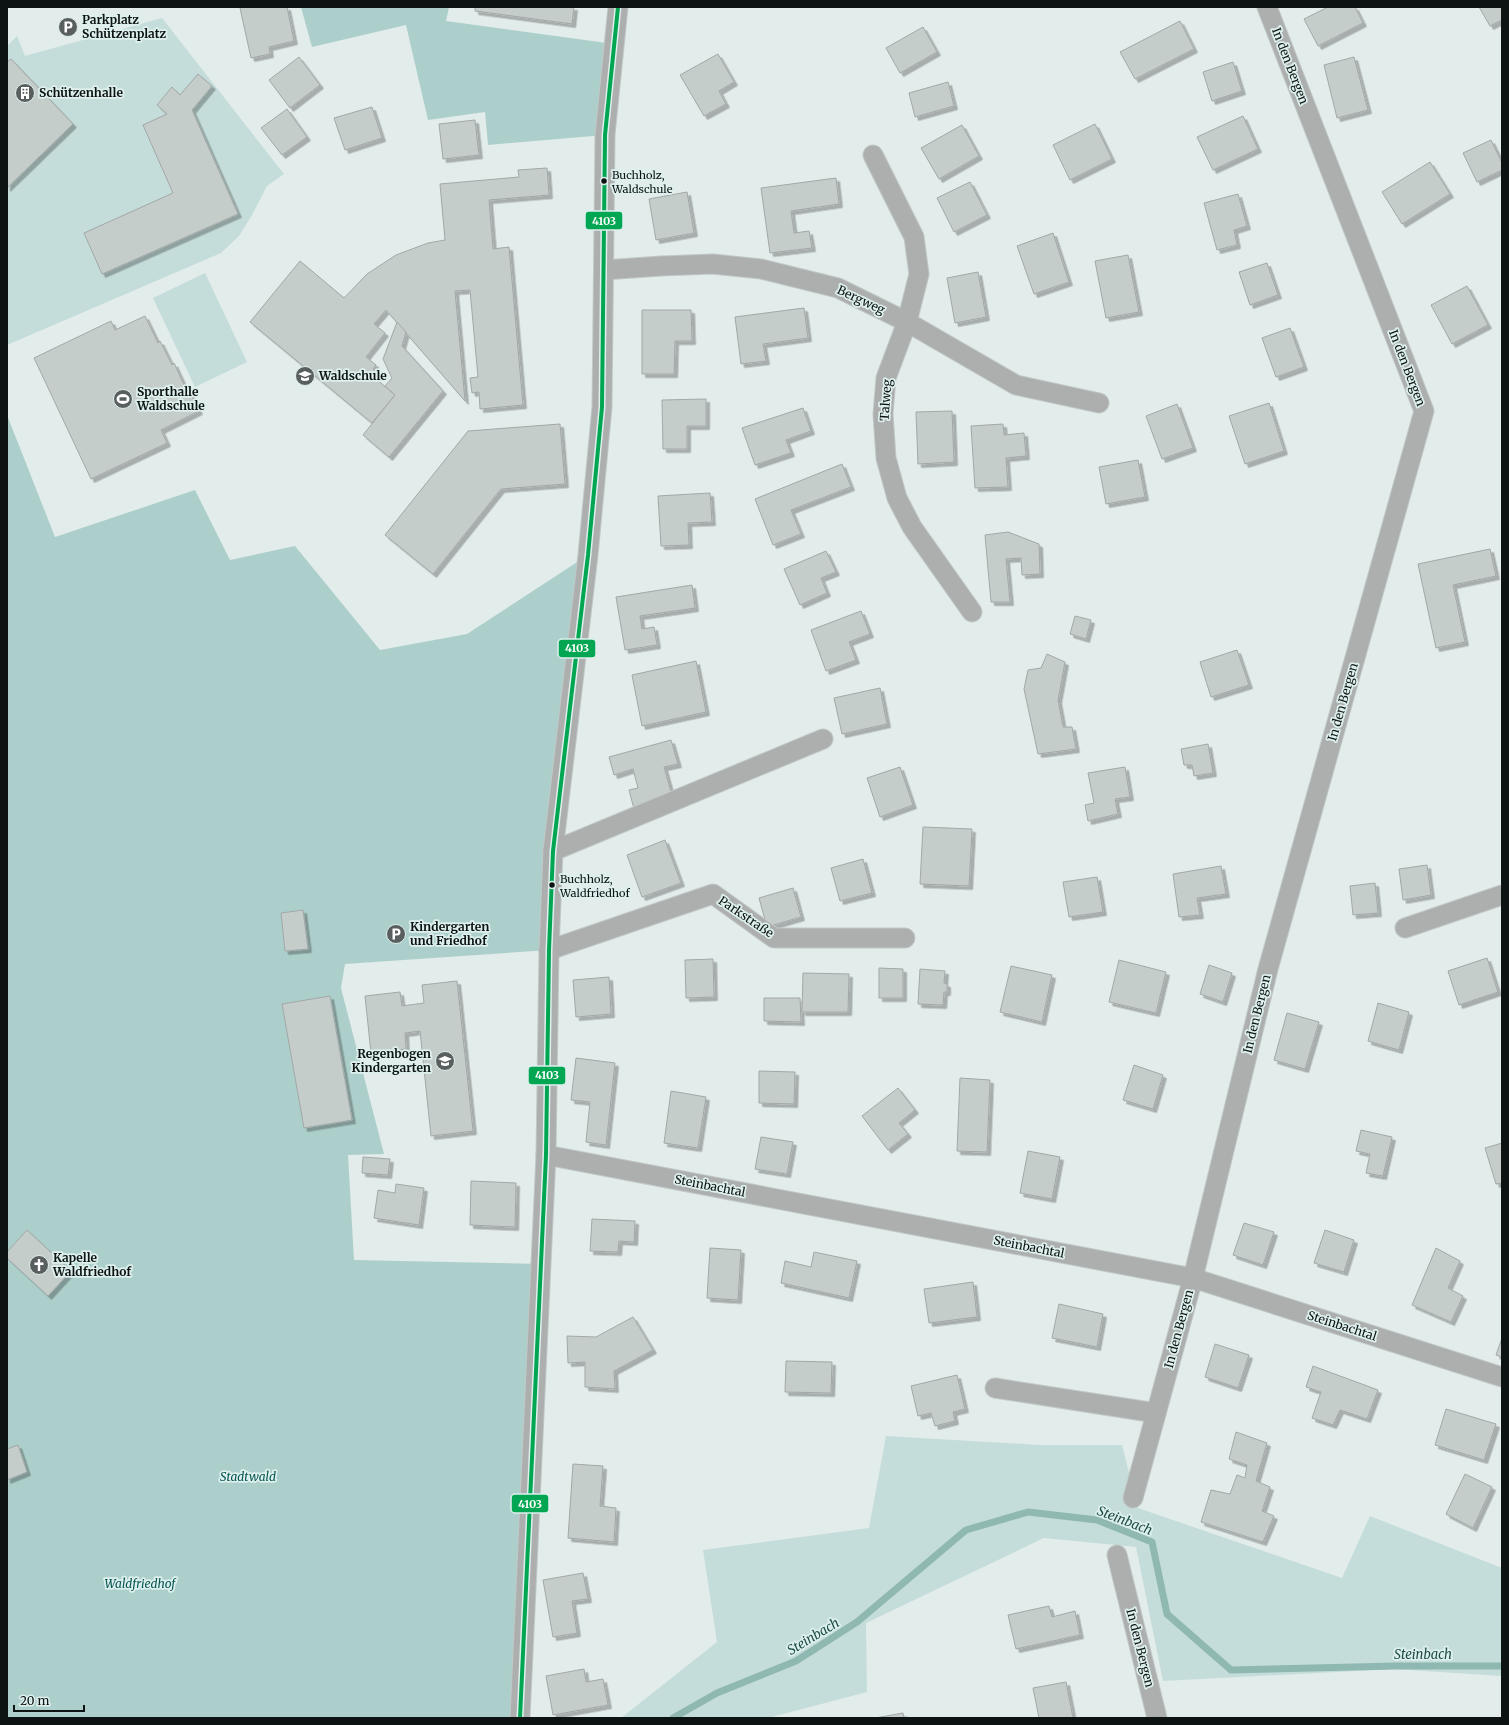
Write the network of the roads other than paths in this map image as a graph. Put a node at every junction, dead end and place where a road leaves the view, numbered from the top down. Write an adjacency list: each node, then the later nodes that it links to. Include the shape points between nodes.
1 (618, 7): 4 (street, via 605,135)
2 (1267, 7): 15 (street, In den Bergen, via 1424,411 1268,969)
3 (873, 156): 5 (street, Talweg, via 914,237 919,274)
4 (604, 270): 5 (street, Bergweg, via 713,264 761,269 838,288); 9 (street, via 602,407 588,555)
5 (907, 322): 6 (street, Bergweg, via 1016,384); 7 (street, Talweg, via 886,378 883,414 886,458 897,498 912,528)
6 (1099, 403)
7 (972, 612)
8 (823, 739): 9 (street)
9 (552, 851): 13 (street)
10 (1502, 895): 11 (street)
11 (1405, 928)
12 (905, 938): 13 (street, Parkstraße, via 774,938 713,894)
13 (549, 950): 14 (street)
14 (546, 1155): 15 (street, Steinbachtal); 21 (street)
15 (1193, 1278): 16 (street, Steinbachtal); 18 (street, In den Bergen)
16 (1502, 1377)
17 (995, 1388): 18 (street)
18 (1156, 1413): 19 (street, In den Bergen)
19 (1133, 1498)
20 (1117, 1556): 22 (street, In den Bergen)
21 (520, 1718)
22 (1157, 1718)

